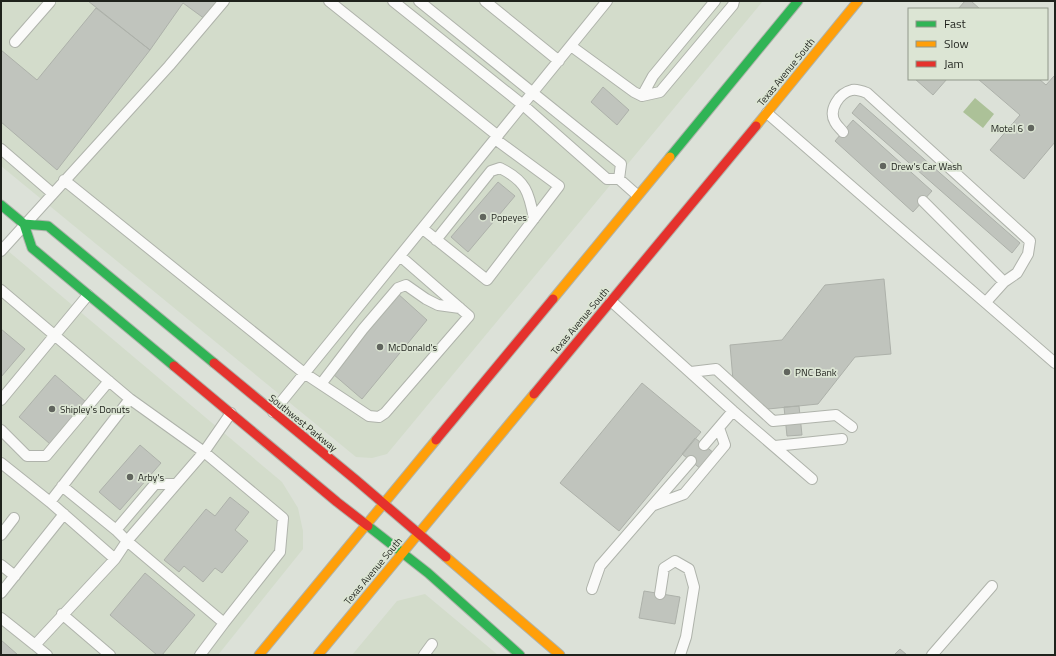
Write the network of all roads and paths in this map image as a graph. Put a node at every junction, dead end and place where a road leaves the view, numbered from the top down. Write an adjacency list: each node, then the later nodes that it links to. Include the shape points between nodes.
1 (49, 1): 12 (lane)
2 (224, 1): 23 (lane, via 170,66)
3 (329, 1): 20 (lane)
4 (393, 1): 17 (lane)
5 (419, 1): 15 (lane)
6 (485, 1): 14 (lane)
7 (607, 1): 13 (lane)
8 (715, 1): 16 (lane, via 653,76)
9 (734, 1): 16 (lane, via 660,92)
10 (798, 1): 25 (main road)
11 (858, 1): 18 (main road, Texas Avenue South)
12 (15, 42)
13 (571, 46): 14 (lane); 16 (lane)
14 (559, 61): 15 (lane)
15 (532, 94): 17 (lane); 22 (lane, via 620,164)
16 (642, 96)
17 (523, 105): 20 (lane); 22 (lane, via 607,178)
18 (767, 113): 37 (main road, Texas Avenue South); 38 (lane)
19 (843, 132): 34 (lane, via 834,122 836,102 850,91 867,93 1030,241 1028,254 1017,273)
20 (496, 137): 28 (lane, via 559,186); 30 (lane)
21 (1, 149): 24 (lane)
22 (619, 179): 25 (lane)
23 (64, 180): 24 (lane); 43 (lane)
24 (52, 194): 29 (lane)
25 (638, 195): 64 (main road)
26 (923, 201): 34 (lane)
27 (1, 205): 29 (main road)
28 (534, 219): 31 (lane, via 487,280); 31 (lane, via 530,198 523,184 513,174 500,168 491,171)
29 (24, 224): 32 (lane); 36 (main road, via 32,248); 49 (main road, Southwest Parkway, via 48,226)
30 (423, 229): 31 (lane); 33 (lane)
31 (436, 240)
32 (1, 251)
33 (400, 256): 39 (lane); 43 (lane)
34 (1004, 282): 38 (lane)
35 (1, 290): 40 (lane)
36 (88, 295): 40 (lane); 50 (main road)
37 (611, 301): 42 (lane); 70 (main road, Texas Avenue South)
38 (986, 302): 41 (lane)
39 (460, 308): 45 (lane, via 438,305 406,285 398,288); 45 (lane, via 470,316 379,417 369,416)
40 (54, 335): 44 (lane); 47 (lane)
41 (1055, 363)
42 (691, 372): 48 (lane); 51 (lane, via 716,369 773,421 836,415)
43 (304, 373): 45 (lane); 49 (lane)
44 (109, 381): 46 (lane); 53 (lane, via 46,456 27,456)
45 (320, 384)
46 (130, 399): 57 (lane); 62 (lane)
47 (1, 400)
48 (733, 410): 52 (lane); 56 (lane)
49 (273, 412): 64 (main road, Southwest Parkway)
50 (231, 414): 57 (lane); 68 (main road)
51 (852, 427)
52 (719, 428): 55 (lane); 65 (lane, via 725,445 684,494)
53 (1, 430)
54 (842, 439): 56 (lane)
55 (704, 445)
56 (775, 446): 60 (lane)
57 (204, 452): 61 (lane); 83 (lane, via 283,518 280,552)
58 (691, 461): 65 (lane)
59 (1, 463): 63 (lane)
60 (812, 479)
61 (175, 484): 69 (lane, via 156,484); 72 (lane)
62 (62, 486): 63 (lane); 69 (lane)
63 (50, 502): 66 (lane)
64 (383, 504): 68 (main road); 70 (main road, Southwest Parkway)
65 (652, 506): 78 (lane, via 600,566)
66 (64, 514): 74 (lane); 76 (lane)
67 (14, 518): 71 (lane)
68 (367, 524): 73 (main road); 89 (main road)
69 (116, 530): 72 (lane)
70 (418, 534): 73 (main road, Texas Avenue South); 93 (main road, Southwest Parkway)
71 (1, 535)
72 (127, 541): 74 (lane); 83 (lane)
73 (402, 553): 90 (main road, Texas Avenue South); 92 (main road)
74 (115, 559): 81 (lane)
75 (1, 565): 76 (lane)
76 (15, 576): 79 (lane)
77 (992, 586): 95 (lane)
78 (592, 589)
79 (1, 593)
80 (660, 594): 94 (lane, via 664,568 675,561 689,569 694,587 686,637)
81 (62, 614): 85 (lane); 87 (lane)
82 (1, 618): 85 (lane)
83 (224, 623): 88 (lane)
84 (432, 644): 91 (lane)
85 (35, 645): 86 (lane)
86 (47, 655)
87 (110, 655)
88 (200, 655)
89 (259, 655)
90 (318, 655)
91 (424, 655)
92 (520, 655)
93 (560, 655)
94 (680, 655)
95 (932, 655)

